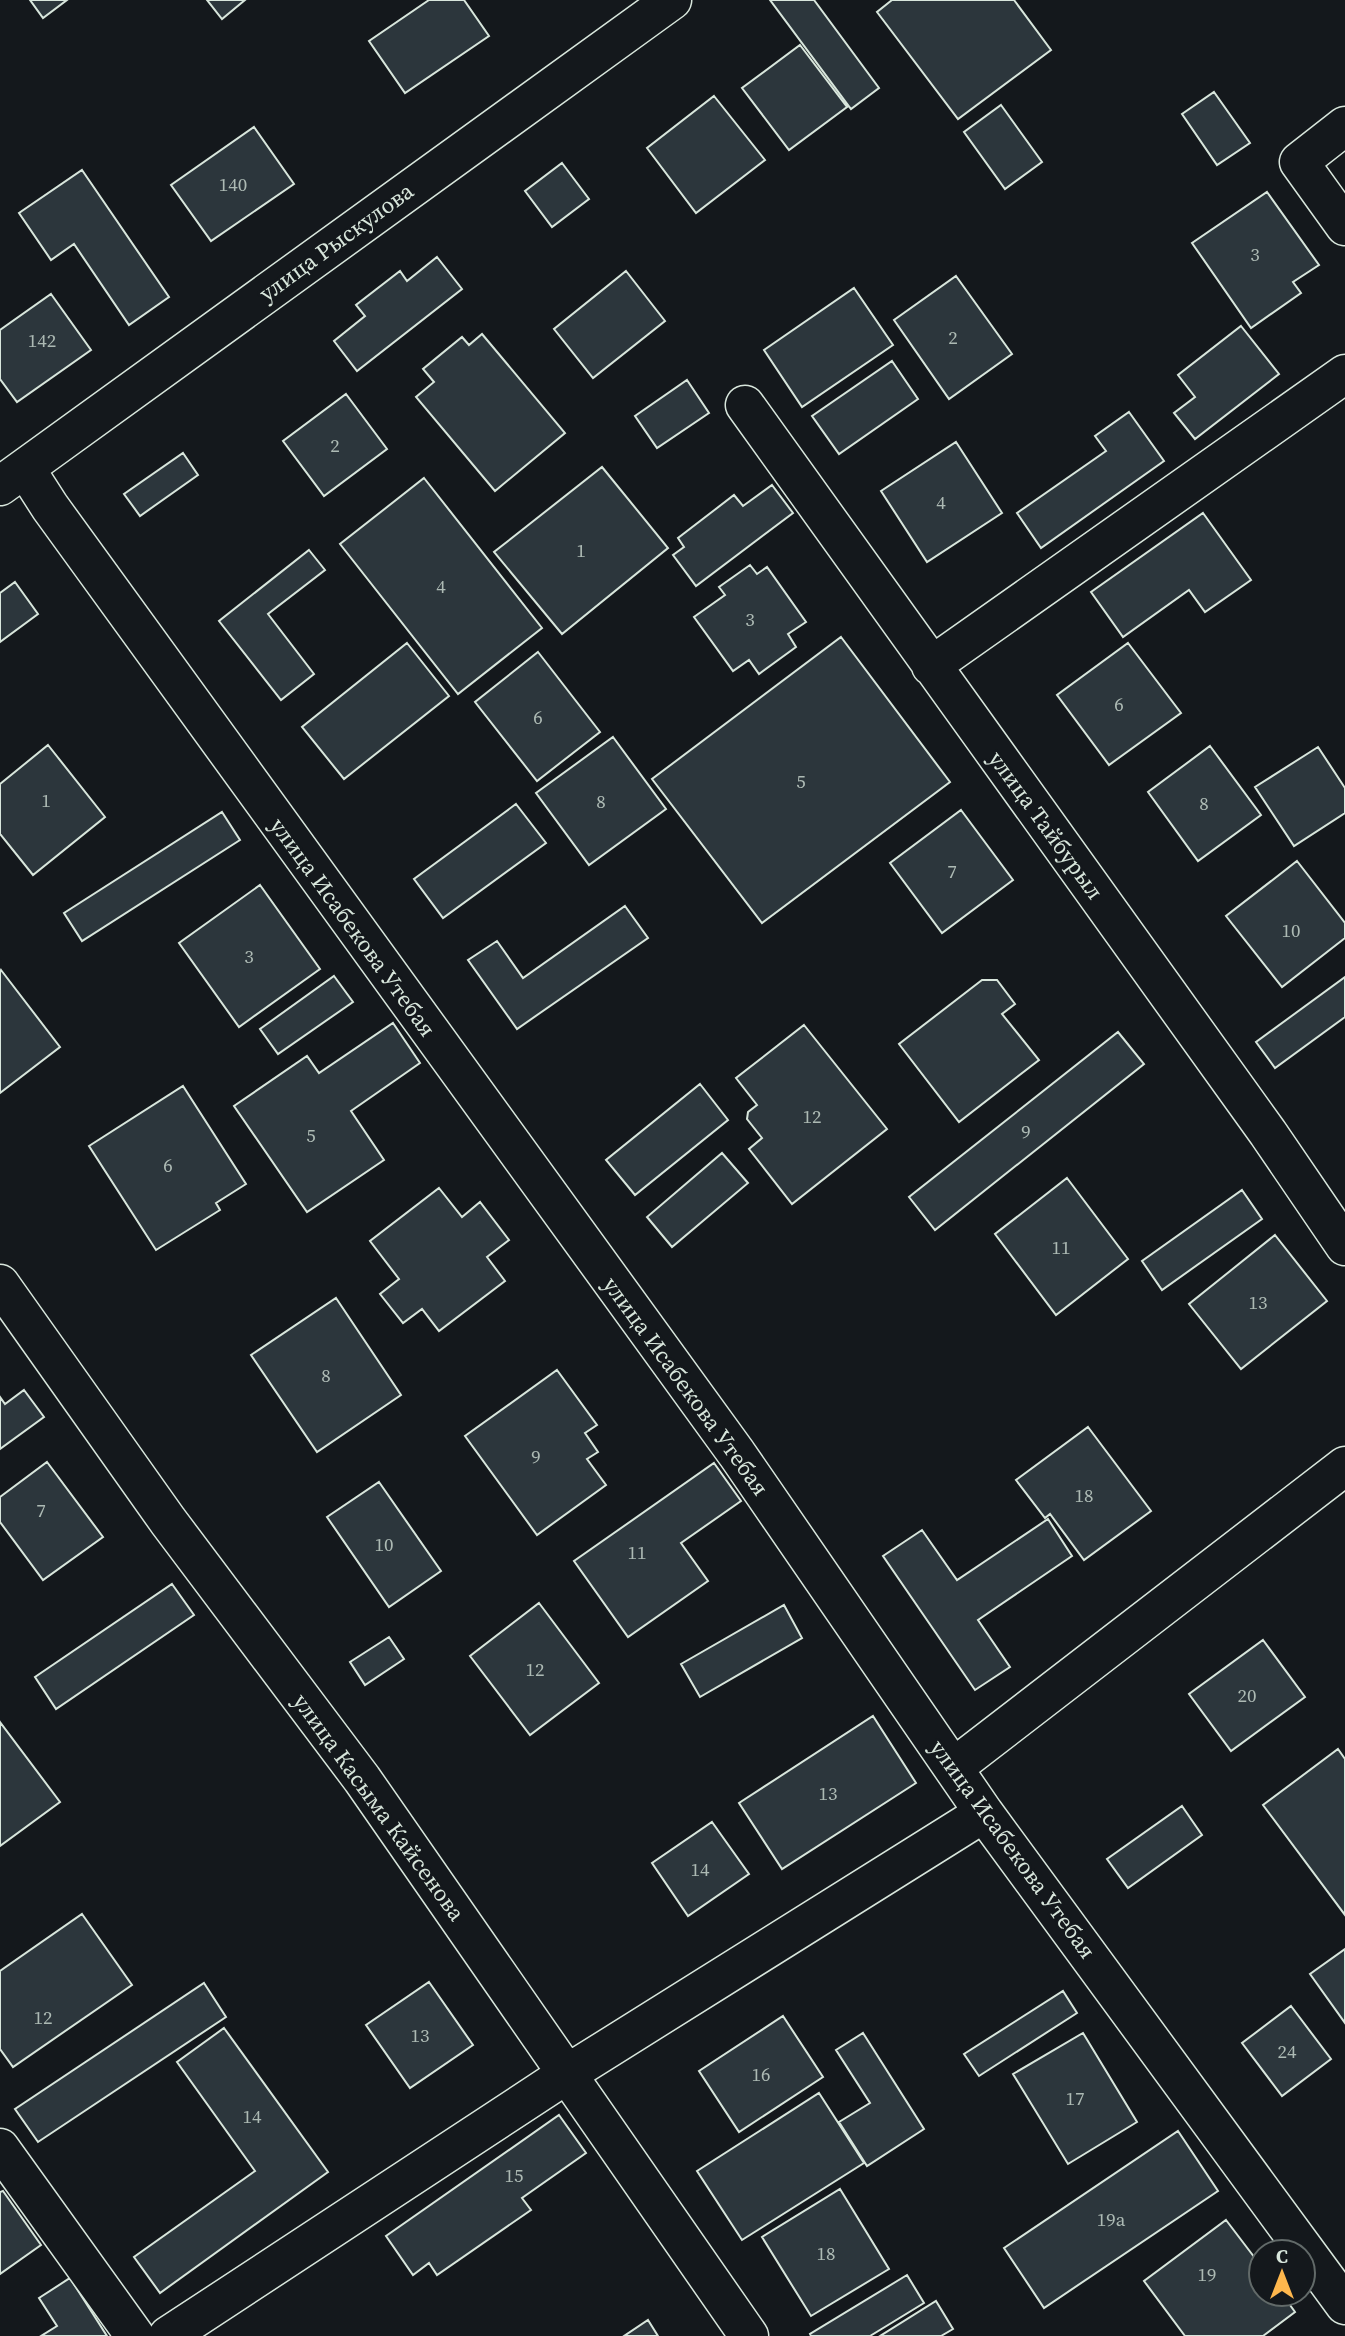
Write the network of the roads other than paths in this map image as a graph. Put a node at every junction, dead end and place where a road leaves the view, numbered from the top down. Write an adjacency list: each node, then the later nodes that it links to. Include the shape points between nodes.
1 (672, 0): 6 (street, улица Рыскулова)
2 (1345, 126): 3 (street, via 1299,162)
3 (1345, 226)
4 (1345, 374): 7 (street)
5 (746, 405): 7 (street, улица Тайбурыл)
6 (13, 477): 11 (street, улица Исабекова Утебая, via 58,518 737,1454)
7 (931, 666): 8 (street, улица Тайбурыл)
8 (1345, 1246)
9 (0, 1284): 13 (street, улица Касыма Кайсенова, via 168,1521 362,1779)
10 (1345, 1466): 11 (street)
11 (953, 1768): 12 (street, улица Исабекова Утебая)
12 (984, 1812): 13 (street); 15 (street, улица Исабекова Утебая)
13 (567, 2074): 17 (street); 18 (street, улица Касыма Кайсенова)
14 (0, 2148): 16 (street)
15 (1345, 2305)
16 (135, 2336)
17 (168, 2336)
18 (749, 2336)

